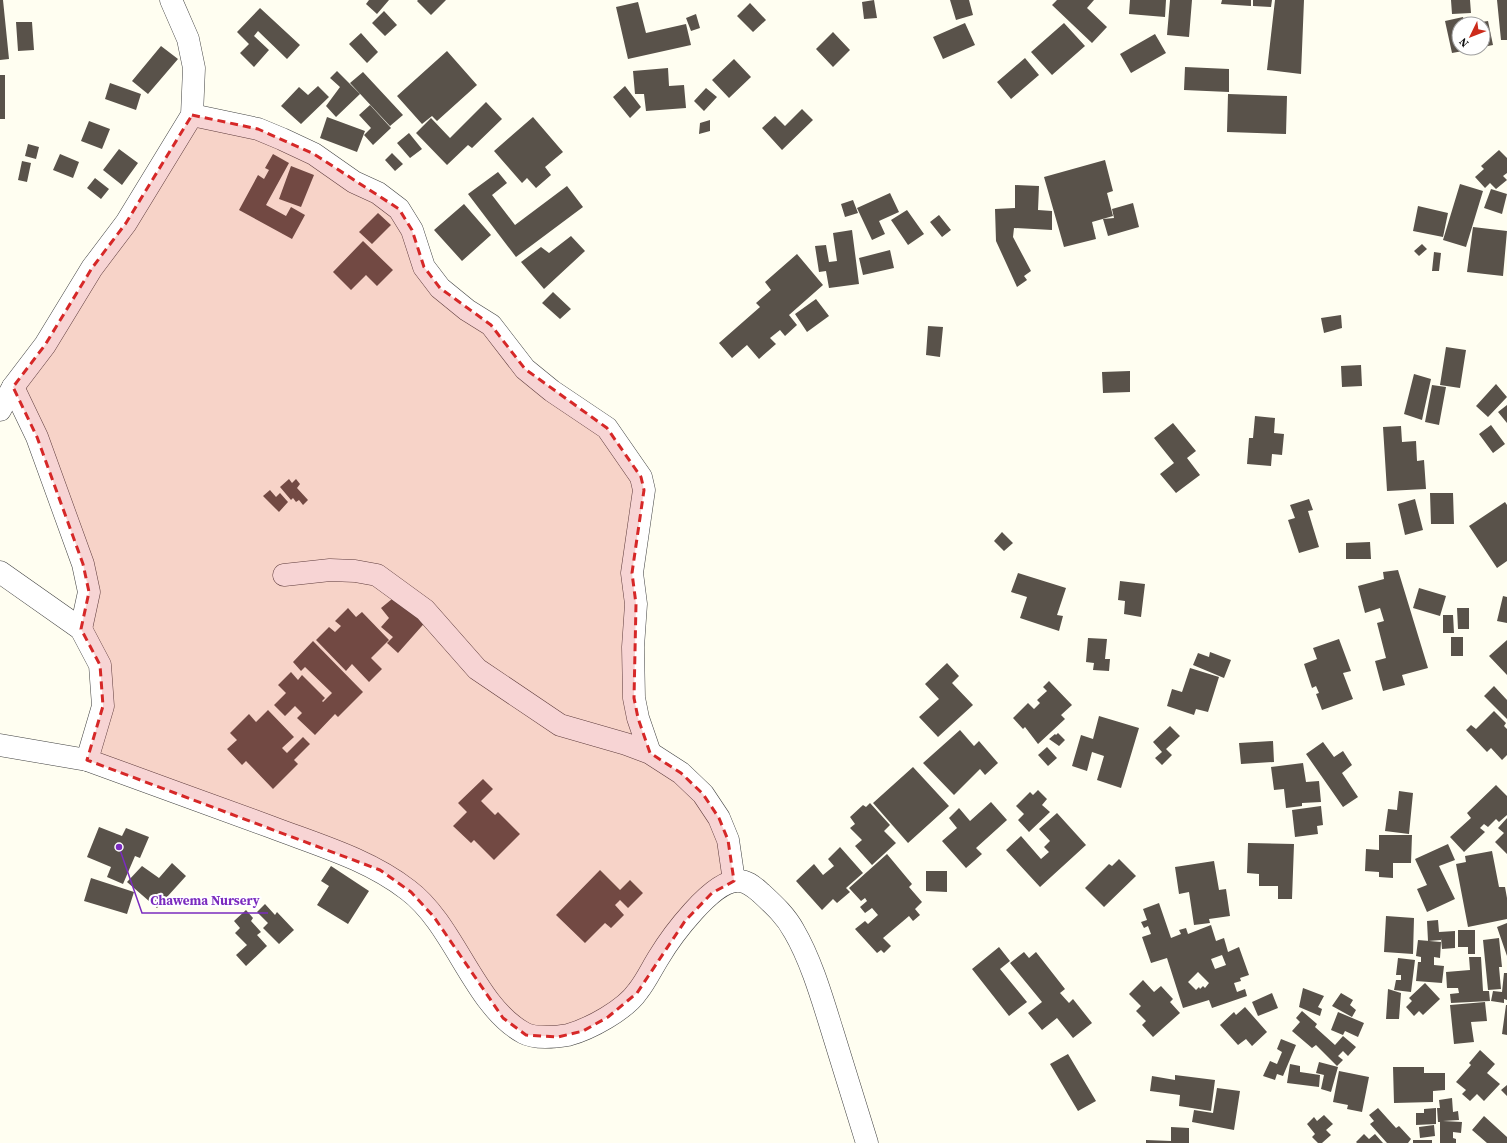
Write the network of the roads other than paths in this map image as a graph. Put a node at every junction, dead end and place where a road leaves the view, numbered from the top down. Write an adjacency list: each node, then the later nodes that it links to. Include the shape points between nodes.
1 (171, 0): 2 (street, via 188,39 194,68)
2 (192, 115): 3 (street, via 126,223 92,268 45,345); 9 (street, via 258,129 282,139 314,154 354,182 378,193 394,205 412,230 424,267 440,288 491,325 525,369 552,391 607,428 621,447 641,477 644,490 632,574 636,604 633,647 634,698)
3 (14, 387): 4 (street); 7 (street, via 36,437 83,564 88,592)
4 (0, 410)
5 (0, 572): 7 (street)
6 (284, 575): 9 (street, via 330,570 377,575 426,610 477,669 560,725)
7 (81, 629): 10 (street, via 100,665 102,706)
8 (0, 745): 10 (street)
9 (650, 753): 11 (street, via 681,773 703,794 719,818 728,840)
10 (87, 760): 11 (street, via 380,870 411,892 434,917 482,991 503,1018 526,1035 558,1037 583,1031 608,1017 637,993 684,921 722,885)
11 (734, 881): 12 (street, via 751,885 782,913 796,933 820,992)
12 (867, 1143)

